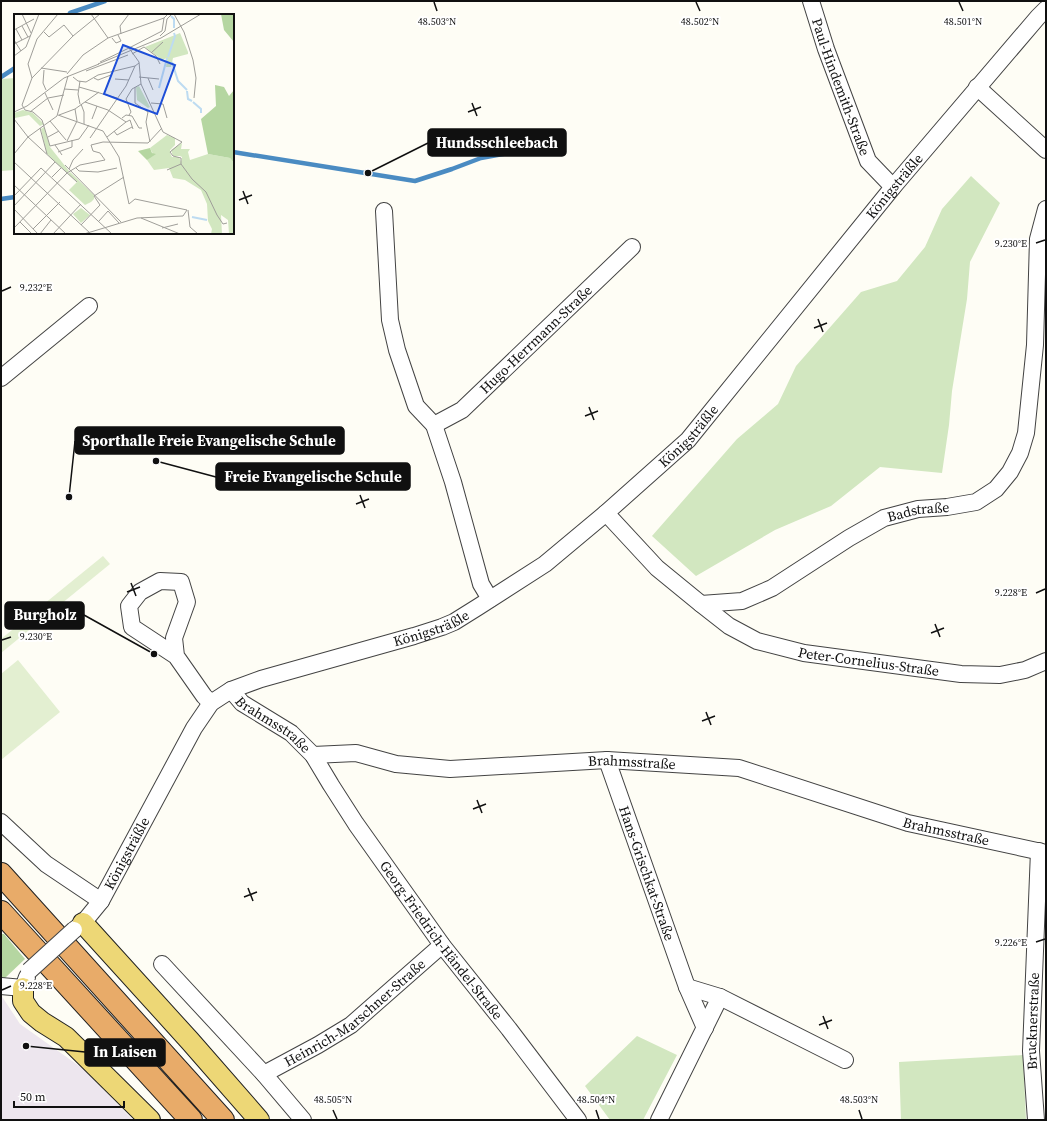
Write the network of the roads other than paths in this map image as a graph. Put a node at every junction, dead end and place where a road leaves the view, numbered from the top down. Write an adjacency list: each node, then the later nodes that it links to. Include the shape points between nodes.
1 (811, 1): 5 (street, Paul-Hindemith-Straße, via 868,161)
2 (1046, 9): 3 (street, Königsträßle)
3 (977, 87): 4 (street); 5 (street, Königsträßle)
4 (1046, 150)
5 (893, 187): 12 (street, Königsträßle, via 688,440)
6 (1046, 209): 14 (street, Badstraße, via 1038,239 1035,344 1026,433 1020,453 1010,472 996,489 976,502 918,508 884,518 772,588 742,601)
7 (384, 211): 11 (street, via 390,320 416,406)
8 (632, 247): 11 (street, Hugo-Herrmann-Straße, via 462,410)
9 (88, 306): 10 (street)
10 (1, 378)
11 (434, 426): 13 (street, via 453,482 481,584)
12 (606, 513): 13 (street, Königsträßle, via 545,564); 14 (street, via 657,568)
13 (490, 599): 17 (street, Königsträßle, via 465,616 442,627)
14 (700, 604): 16 (street, Peter-Cornelius-Straße, via 729,626 757,641 804,653 969,674 1000,675 1026,670)
15 (176, 656): 15 (street, via 174,638 187,602 181,582 160,581 140,592 129,606 132,627); 18 (street)
16 (1046, 661)
17 (231, 690): 18 (street, Königsträßle); 19 (street, Brahmsstraße, via 242,703 291,733)
18 (211, 703): 24 (street, Königsträßle, via 194,728)
19 (313, 755): 20 (street, Brahmsstraße, via 356,753 396,764 450,769); 27 (street, Georg-Friedrich-Händel-Straße, via 359,827)
20 (607, 760): 22 (street, Brahmsstraße, via 739,768 908,823); 31 (street, Hans-Grischkat-Straße)
21 (1, 822): 24 (street, via 46,864)
22 (1042, 852): 43 (street, Brucknerstraße, via 1031,1051)
23 (1, 874): 38 (highway)
24 (101, 901): 26 (street, Königsträßle)
25 (1, 912): 37 (highway)
26 (78, 926): 29 (street, Königsträßle, bridge); 39 (main road, via 190,1041)
27 (442, 945): 35 (street, Heinrich-Marschner-Straße, via 351,1025); 41 (street, Georg-Friedrich-Händel-Straße)
28 (162, 964): 35 (street)
29 (26, 980): 30 (street); 36 (main road, via 23,1001 31,1013 66,1037)
30 (1, 986)
31 (687, 987): 32 (street); 33 (street, Hans-Grischkat-Straße)
32 (720, 996): 33 (street); 34 (street)
33 (705, 1028): 42 (street)
34 (845, 1060)
35 (264, 1074): 40 (street)
36 (150, 1120)
37 (191, 1120)
38 (224, 1120)
39 (260, 1120)
40 (303, 1120)
41 (578, 1120)
42 (659, 1120)
43 (1036, 1120)

